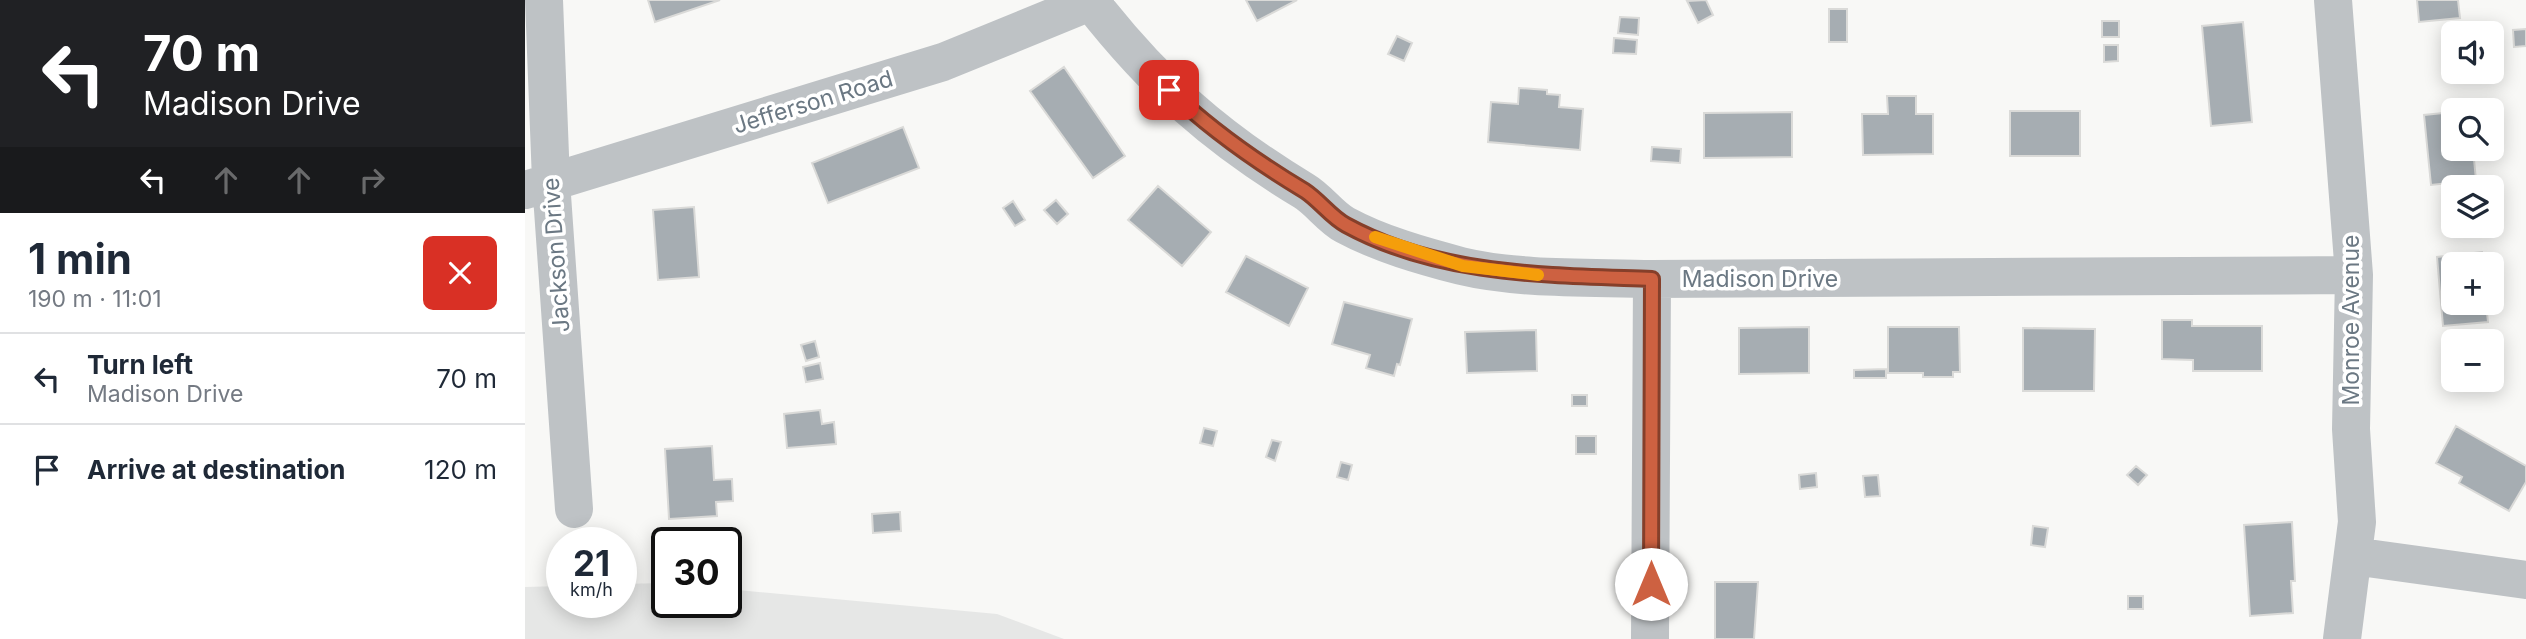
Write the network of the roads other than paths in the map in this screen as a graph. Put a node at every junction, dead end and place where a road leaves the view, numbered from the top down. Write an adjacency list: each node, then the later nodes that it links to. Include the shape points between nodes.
1 (544, 0): 4 (street, Jackson Drive)
2 (2333, 0): 5 (street, Monroe Avenue)
3 (1093, 1): 4 (street, Jefferson Road, via 943,62); 6 (street, Madison Drive, via 1132,54 1197,117 1250,158 1308,193 1344,224 1395,246 1463,266 1535,275)
4 (538, 185): 7 (street, Jackson Drive)
5 (2354, 275): 6 (street, Madison Drive); 8 (street, Monroe Avenue, via 2351,429 2357,522)
6 (1652, 279): 10 (street)
7 (574, 509)
8 (2353, 556): 9 (street); 11 (street, Monroe Avenue)
9 (2526, 580)
10 (1650, 639)
11 (2342, 639)

